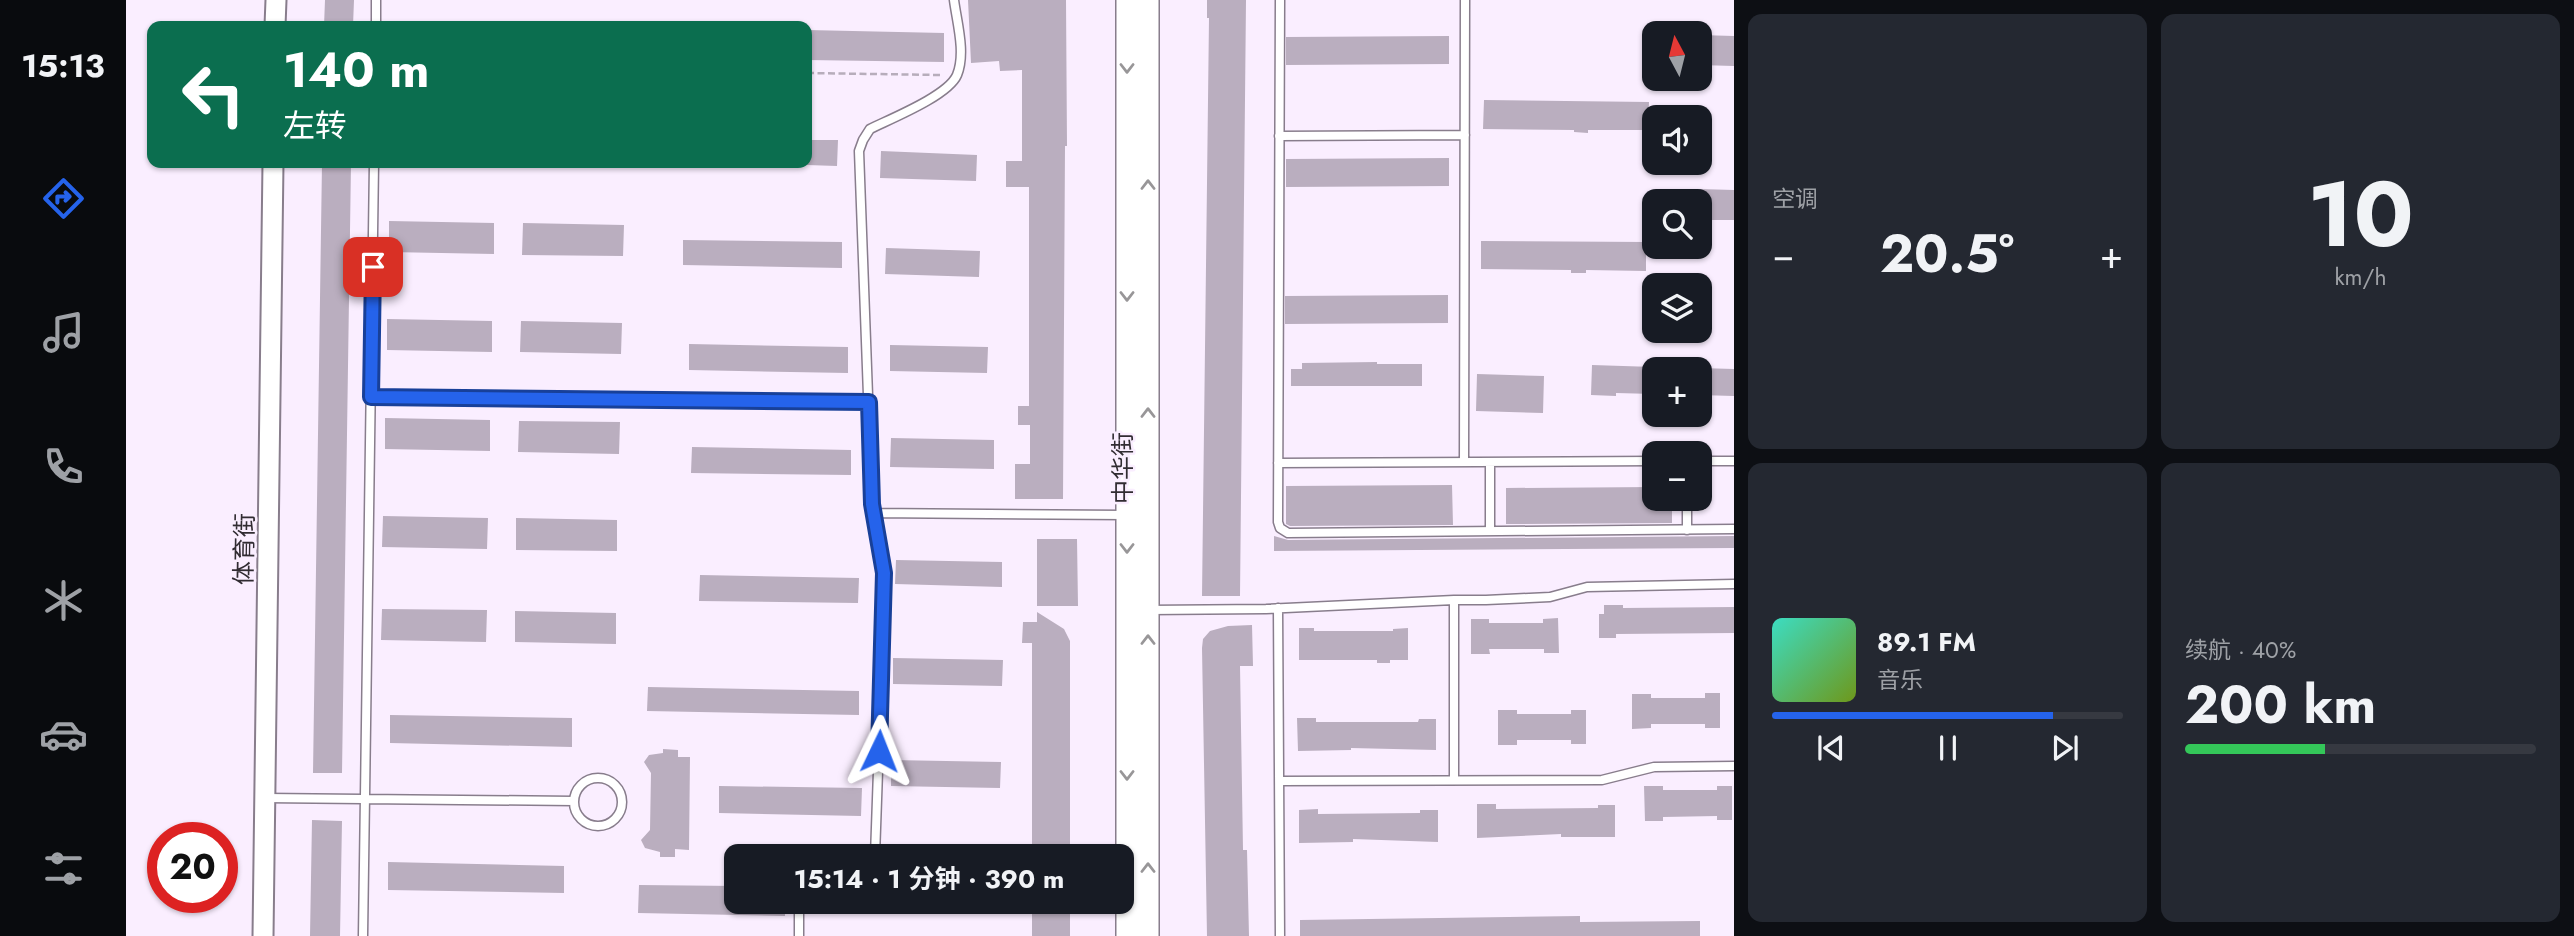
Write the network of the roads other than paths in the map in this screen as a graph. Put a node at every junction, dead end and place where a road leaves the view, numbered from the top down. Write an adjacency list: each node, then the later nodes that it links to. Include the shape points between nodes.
1 (276, 0): 8 (street)
2 (376, 0): 9 (lane)
3 (954, 0): 15 (lane, via 960,57 957,75 940,92 870,129 859,151)
4 (1127, 0): 24 (main road, 中华街, one-way to 24)
5 (1148, 0): 31 (main road, 中华街, one-way to 5)
6 (1280, 0): 11 (lane)
7 (1465, 0): 10 (lane)
8 (275, 21)
9 (376, 21)
10 (1465, 135): 11 (lane); 19 (lane)
11 (1279, 136): 21 (lane)
12 (273, 168): 35 (street, 体育街)
13 (374, 168): 14 (lane)
14 (371, 397): 15 (lane); 36 (lane)
15 (869, 402): 23 (lane)
16 (1642, 461): 20 (lane)
17 (1712, 461): 18 (lane)
18 (1734, 461)
19 (1464, 462): 20 (lane); 21 (lane)
20 (1490, 462): 27 (lane)
21 (1278, 463): 27 (lane, via 1278,522 1287,533)
22 (1687, 511): 26 (lane)
23 (873, 513): 24 (lane); 38 (lane, via 884,573)
24 (1127, 516): 43 (main road, 中华街, one-way to 43)
25 (1734, 529): 26 (lane)
26 (1687, 530): 27 (lane)
27 (1490, 531)
28 (1734, 584): 29 (lane, via 1587,587 1550,597)
29 (1454, 600): 30 (lane); 33 (lane)
30 (1278, 608): 31 (lane); 34 (lane)
31 (1148, 610): 44 (main road, 中华街, one-way to 31)
32 (1734, 766): 33 (lane, via 1654,767 1602,780)
33 (1454, 780): 34 (lane)
34 (1279, 781): 45 (lane)
35 (265, 798): 36 (lane); 40 (street, 体育街)
36 (365, 799): 37 (lane); 41 (lane)
37 (574, 801): 37 (lane, via 579,817 600,826 615,819 623,804 618,788 596,778 582,784)
38 (875, 844)
39 (799, 914): 42 (lane)
40 (263, 936)
41 (363, 936)
42 (799, 936)
43 (1127, 936)
44 (1148, 936)
45 (1280, 936)

